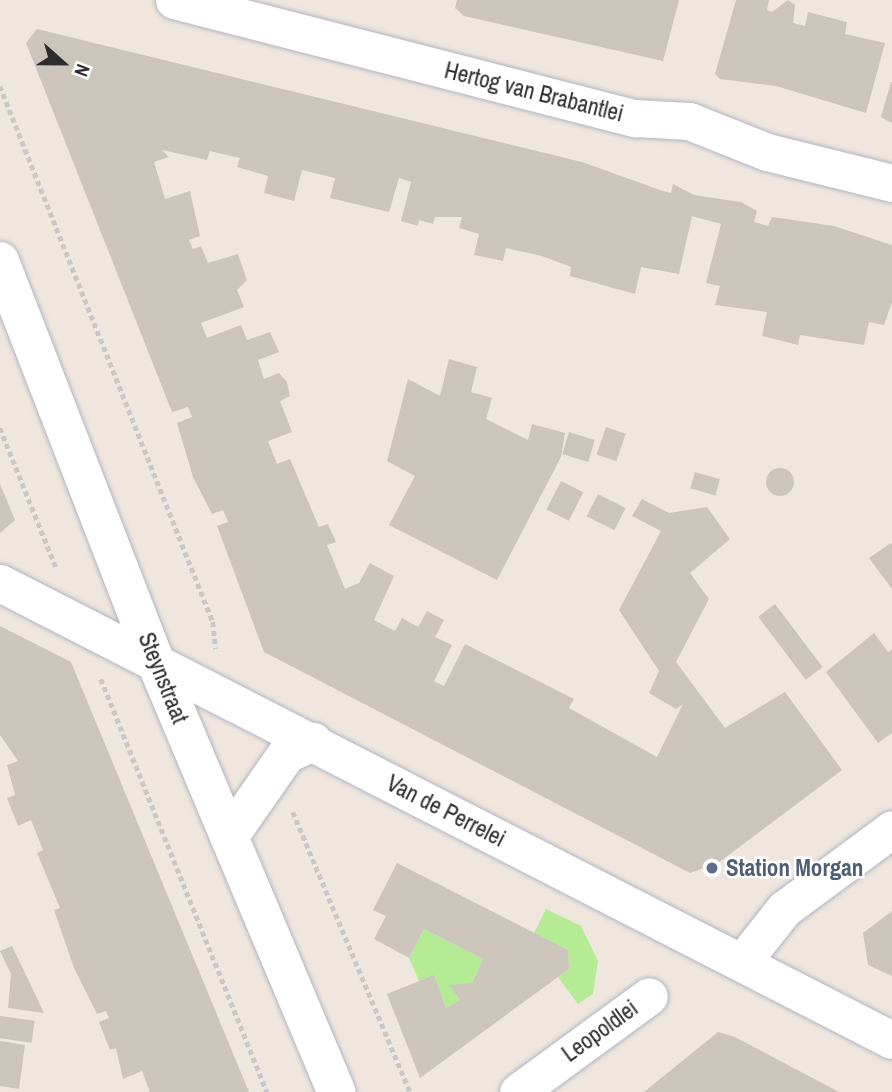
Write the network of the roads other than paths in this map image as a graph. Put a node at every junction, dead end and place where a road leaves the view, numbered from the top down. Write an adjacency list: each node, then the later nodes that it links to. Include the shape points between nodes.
1 (174, 0): 2 (street, Hertog van Brabantlei, via 635,118 689,121 767,152)
2 (892, 183)
3 (0, 261): 5 (street, Steynstraat)
4 (0, 583): 5 (street, Van de Perrelei)
5 (154, 658): 6 (street, Van de Perrelei); 8 (street, Steynstraat)
6 (313, 742): 8 (street, via 287,754); 9 (street, Van de Perrelei)
7 (892, 829): 9 (street, via 784,909)
8 (229, 837): 12 (street, Steynstraat)
9 (742, 962): 11 (street, Van de Perrelei)
10 (649, 996): 13 (street, Leopoldlei)
11 (892, 1040)
12 (336, 1092)
13 (518, 1092)

